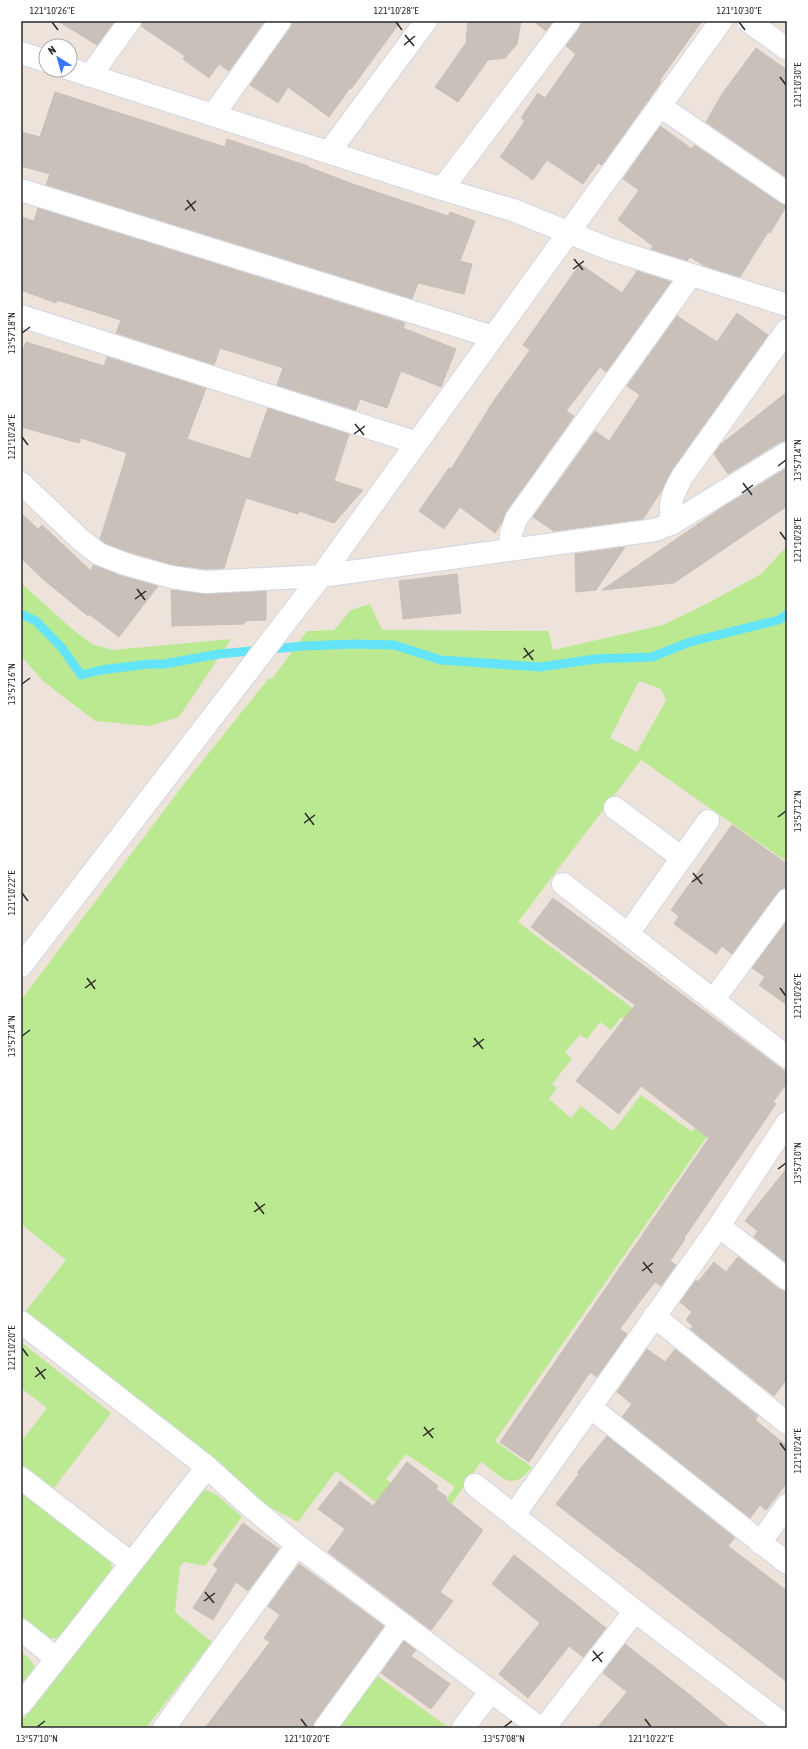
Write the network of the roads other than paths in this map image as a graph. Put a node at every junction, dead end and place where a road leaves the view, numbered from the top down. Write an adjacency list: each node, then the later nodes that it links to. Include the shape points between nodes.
1 (130, 21): 10 (street)
2 (280, 21): 12 (street)
3 (426, 21): 13 (street)
4 (569, 21): 14 (street)
5 (721, 21): 11 (street)
6 (748, 21): 7 (street)
7 (787, 49)
8 (21, 53): 9 (street)
9 (38, 58)
10 (80, 72): 12 (street)
11 (660, 106): 16 (street); 17 (street)
12 (213, 115): 13 (street)
13 (329, 152): 14 (street)
14 (442, 189): 17 (street, via 513,210)
15 (21, 190): 22 (street)
16 (787, 193)
17 (568, 233): 18 (street); 22 (street)
18 (691, 275): 19 (street); 27 (street, via 516,519 510,534)
19 (787, 305)
20 (21, 316): 23 (street)
21 (787, 330): 26 (street, via 682,477 671,503)
22 (493, 337): 23 (street)
23 (417, 443): 28 (street)
24 (787, 454): 26 (street)
25 (21, 483): 28 (street, via 99,554 125,564 171,578 205,582)
26 (673, 523): 27 (street, via 655,530)
27 (510, 549): 28 (street)
28 (321, 576): 35 (street)
29 (615, 808): 31 (street)
30 (708, 821): 31 (street)
31 (682, 858): 34 (street)
32 (563, 884): 34 (street)
33 (787, 900): 36 (street)
34 (628, 934): 36 (street)
35 (21, 966)
36 (714, 999): 37 (street)
37 (787, 1056)
38 (786, 1129): 39 (street)
39 (719, 1226): 40 (street); 41 (street)
40 (787, 1279)
41 (654, 1316): 43 (street); 44 (street)
42 (21, 1322): 45 (street)
43 (590, 1407): 49 (street); 50 (street)
44 (787, 1423)
45 (207, 1467): 51 (street); 52 (street)
46 (21, 1478): 52 (street)
47 (475, 1485): 49 (street)
48 (787, 1505): 50 (street)
49 (514, 1515): 54 (street)
50 (760, 1543): 53 (street)
51 (297, 1545): 55 (street); 61 (street)
52 (131, 1563): 57 (street)
53 (787, 1563)
54 (635, 1611): 60 (street); 65 (street)
55 (401, 1624): 58 (street); 62 (street)
56 (21, 1630): 57 (street)
57 (56, 1658): 59 (street)
58 (491, 1691): 63 (street); 64 (street)
59 (21, 1704)
60 (787, 1727)
61 (164, 1728)
62 (325, 1728)
63 (463, 1728)
64 (540, 1728)
65 (544, 1728)

